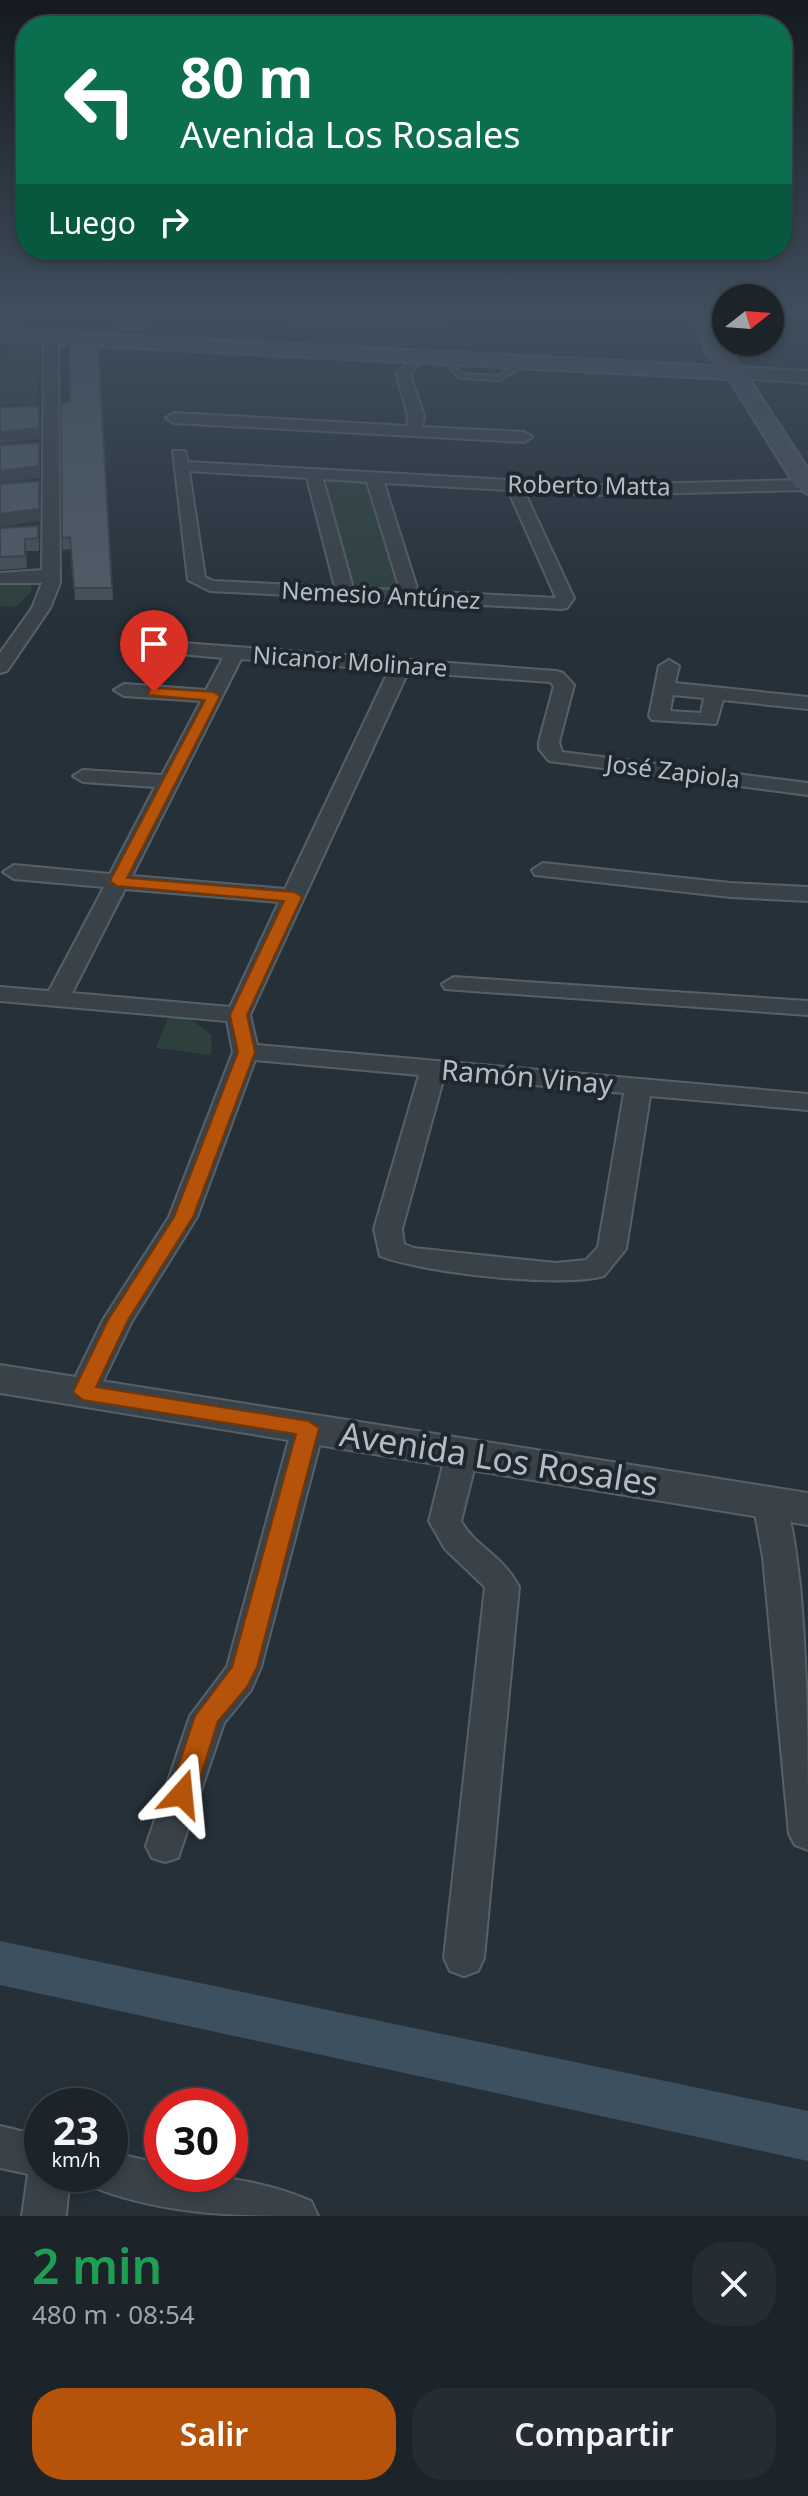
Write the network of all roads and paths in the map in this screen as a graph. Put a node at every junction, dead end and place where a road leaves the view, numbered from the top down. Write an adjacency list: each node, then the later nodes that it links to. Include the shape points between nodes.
1 (46, 418): 7 (street)
2 (182, 418): 5 (street)
3 (416, 418): 5 (street)
4 (764, 418): 12 (main road)
5 (414, 431): 6 (street)
6 (524, 437)
7 (51, 446): 8 (street); 13 (street, via 42,530)
8 (34, 447)
9 (314, 474): 10 (street, Roberto Matta); 16 (street, Roberto Matta, via 180,460 196,577); 18 (street)
10 (374, 477): 11 (street, Roberto Matta); 19 (street)
11 (514, 486): 12 (street, Roberto Matta); 19 (street, Nemesio Antúnez, via 565,598 561,604)
12 (807, 486)
13 (51, 575): 14 (street); 21 (street, via 45,600)
14 (20, 576): 15 (street); 17 (street)
15 (0, 578)
16 (202, 583): 18 (street, Nemesio Antúnez)
17 (0, 590)
18 (346, 594): 19 (street, Nemesio Antúnez)
19 (411, 598)
20 (0, 635): 21 (street)
21 (21, 636): 26 (street)
22 (156, 647): 23 (street, Nicanor Molinare)
23 (234, 655): 24 (street, Nicanor Molinare); 30 (street)
24 (401, 666): 32 (street, Nicanor Molinare, via 561,679 564,685); 40 (street)
25 (669, 666): 27 (street)
26 (0, 667)
27 (665, 688): 29 (street); 29 (street, via 659,716 709,720)
28 (124, 690): 30 (street)
29 (715, 693): 31 (street)
30 (213, 696): 34 (street)
31 (808, 703)
32 (549, 742): 35 (street, José Zapiola, via 551,753 566,759)
33 (83, 776): 34 (street)
34 (170, 782): 38 (street)
35 (808, 789)
36 (543, 870): 39 (street)
37 (14, 872): 38 (street)
38 (117, 881): 40 (street); 43 (street)
39 (808, 894)
40 (294, 897): 45 (street)
41 (454, 984): 44 (street)
42 (0, 994): 43 (street)
43 (57, 999): 45 (street)
44 (808, 1008)
45 (238, 1015): 46 (street)
46 (246, 1052): 47 (street, Ramón Vinay); 51 (street, via 183,1217 118,1320)
47 (434, 1068): 48 (street, Ramón Vinay); 48 (street, via 388,1229 390,1249 410,1257 556,1272 594,1269 612,1249)
48 (638, 1087): 49 (street, Ramón Vinay)
49 (808, 1102)
50 (0, 1379): 51 (street, Avenida Los Rosales)
51 (83, 1392): 52 (street, Avenida Los Rosales)
52 (308, 1428): 53 (street, Avenida Los Rosales); 56 (street, via 244,1667 208,1716)
53 (462, 1453): 54 (street, Avenida Los Rosales); 57 (street, via 445,1521 461,1546 494,1570 502,1587)
54 (789, 1506): 55 (street, via 780,1557)
55 (808, 1834)
56 (165, 1846)
57 (464, 1958)
58 (0, 2147): 59 (street)
59 (24, 2153)
60 (128, 2177): 63 (street)
61 (47, 2192): 62 (street)
62 (44, 2216)
63 (296, 2216)

